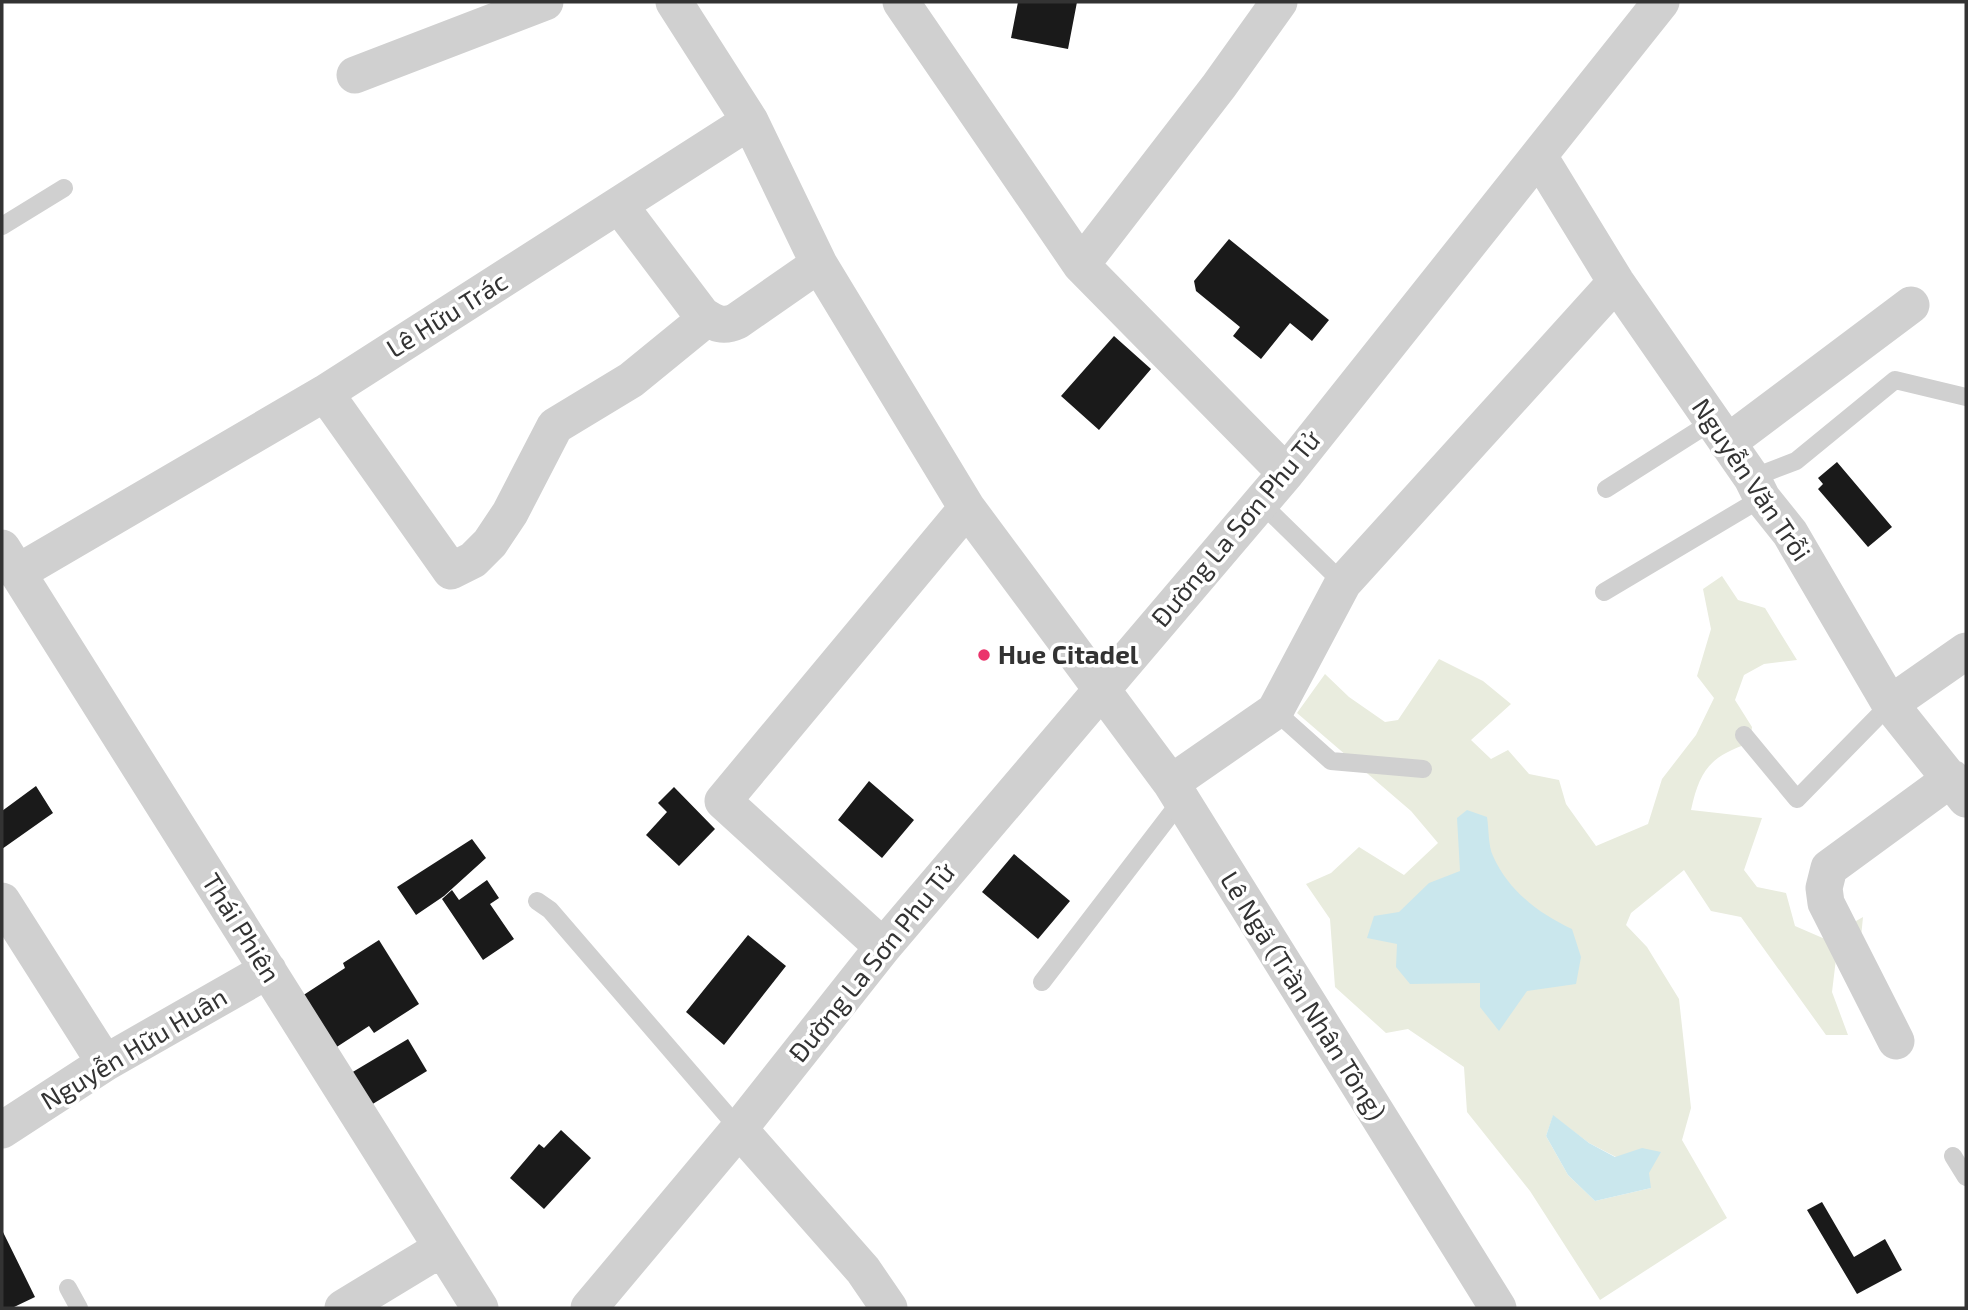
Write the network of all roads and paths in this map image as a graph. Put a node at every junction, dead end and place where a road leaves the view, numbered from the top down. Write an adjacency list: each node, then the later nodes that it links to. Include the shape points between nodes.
1 (545, 2): 6 (street)
2 (674, 2): 7 (street)
3 (901, 2): 13 (street)
4 (1279, 2): 13 (street)
5 (1661, 2): 8 (street, Đường La Sơn Phu Tử)
6 (355, 75)
7 (750, 121): 10 (street, Lê Hữu Trác); 12 (street, Lê Ngã (Trần Nhân Tông))
8 (1540, 158): 14 (street, Nguyễn Văn Trỗi); 20 (street, Đường La Sơn Phu Tử)
9 (64, 188): 11 (lane)
10 (619, 205): 16 (street); 17 (street, Lê Hữu Trác)
11 (2, 226)
12 (819, 264): 16 (street, via 737,321 724,326); 24 (street, Lê Ngã (Trần Nhân Tông))
13 (1081, 265): 20 (street)
14 (1616, 282): 19 (street, Nguyễn Văn Trỗi); 26 (street)
15 (1911, 305): 19 (street)
16 (707, 318): 17 (street, via 631,380 555,426 490,543 451,571)
17 (325, 393): 25 (street, Lê Hữu Trác)
18 (1966, 397): 21 (lane, via 1895,380)
19 (1720, 432): 21 (street, Nguyễn Văn Trỗi); 22 (lane)
20 (1286, 472): 23 (street, Đường La Sơn Phu Tử)
21 (1757, 488): 27 (lane); 30 (street, Nguyễn Văn Trỗi, via 1790,533)
22 (1606, 489)
23 (1260, 502): 26 (lane); 29 (street, Đường La Sơn Phu Tử)
24 (967, 508): 29 (street, Lê Ngã (Trần Nhân Tông)); 38 (street, via 723,801)
25 (9, 560): 39 (street, Thái Phiên)
26 (1343, 583): 31 (street)
27 (1604, 592)
28 (1966, 651): 30 (street)
29 (1102, 688): 35 (street, Lê Ngã (Trần Nhân Tông)); 38 (street, Đường La Sơn Phu Tử)
30 (1890, 704): 32 (lane, via 1797,799); 34 (street, Nguyễn Văn Trỗi)
31 (1275, 711): 33 (lane, via 1331,761); 35 (street)
32 (1744, 736)
33 (1423, 769)
34 (1959, 789): 41 (street, via 1829,868 1825,875 1826,903)
35 (1175, 792): 40 (lane); 54 (street, Lê Ngã (Trần Nhân Tông))
36 (2, 901): 42 (street)
37 (537, 901): 43 (lane, via 550,910)
38 (883, 947): 43 (street, Đường La Sơn Phu Tử)
39 (268, 970): 42 (street, Nguyễn Hữu Huân); 47 (street, Thái Phiên)
40 (1042, 982)
41 (1896, 1041)
42 (105, 1063): 44 (street, Nguyễn Hữu Huân)
43 (739, 1129): 52 (street, Đường La Sơn Phu Tử); 53 (street, via 863,1270)
44 (2, 1130)
45 (1953, 1156): 46 (lane)
46 (1966, 1177)
47 (443, 1248): 50 (street); 51 (street, Thái Phiên)
48 (68, 1288): 49 (lane)
49 (79, 1308)
50 (343, 1308)
51 (481, 1308)
52 (589, 1308)
53 (890, 1308)
54 (1498, 1308)

